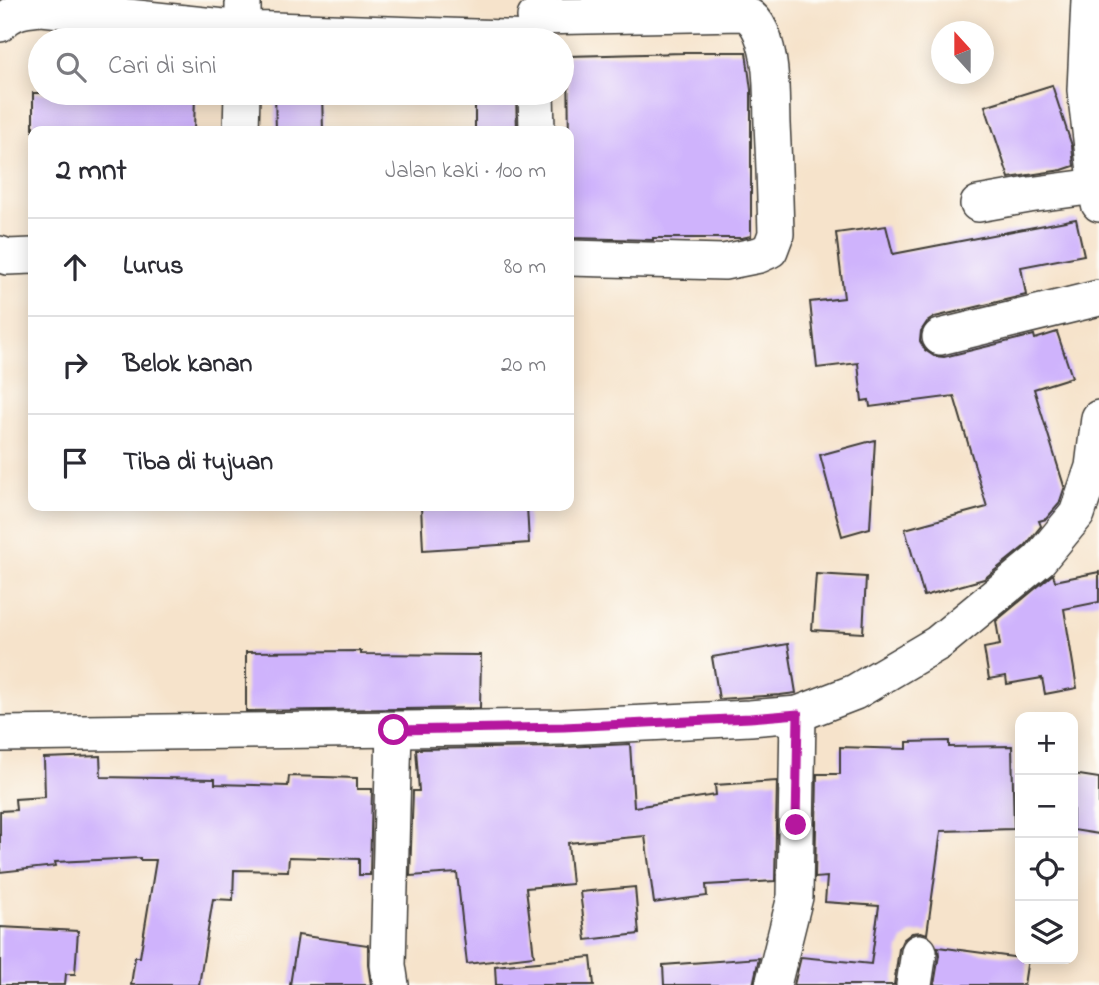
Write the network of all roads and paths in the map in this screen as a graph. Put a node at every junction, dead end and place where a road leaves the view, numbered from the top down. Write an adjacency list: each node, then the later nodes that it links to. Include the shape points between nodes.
1 (1089, 0): 9 (street, via 1086,90)
2 (6, 13): 3 (street, via 42,8)
3 (243, 23): 4 (street)
4 (536, 24): 13 (street, via 743,13 761,32 767,54 776,234 770,250 724,262)
5 (242, 105): 7 (street)
6 (537, 105): 8 (street)
7 (241, 126)
8 (537, 126)
9 (1097, 195): 10 (street, via 1029,195)
10 (978, 204)
11 (0, 254): 12 (street)
12 (28, 257)
13 (574, 258)
14 (1099, 298): 15 (street)
15 (940, 337)
16 (1099, 418): 17 (street)
17 (1096, 468): 18 (street, via 1077,514 1028,569 938,643 855,692)
18 (798, 714): 19 (street, via 577,727); 22 (street, via 795,897)
19 (394, 730): 20 (street); 21 (street)
20 (0, 734)
21 (391, 985)
22 (773, 985)

